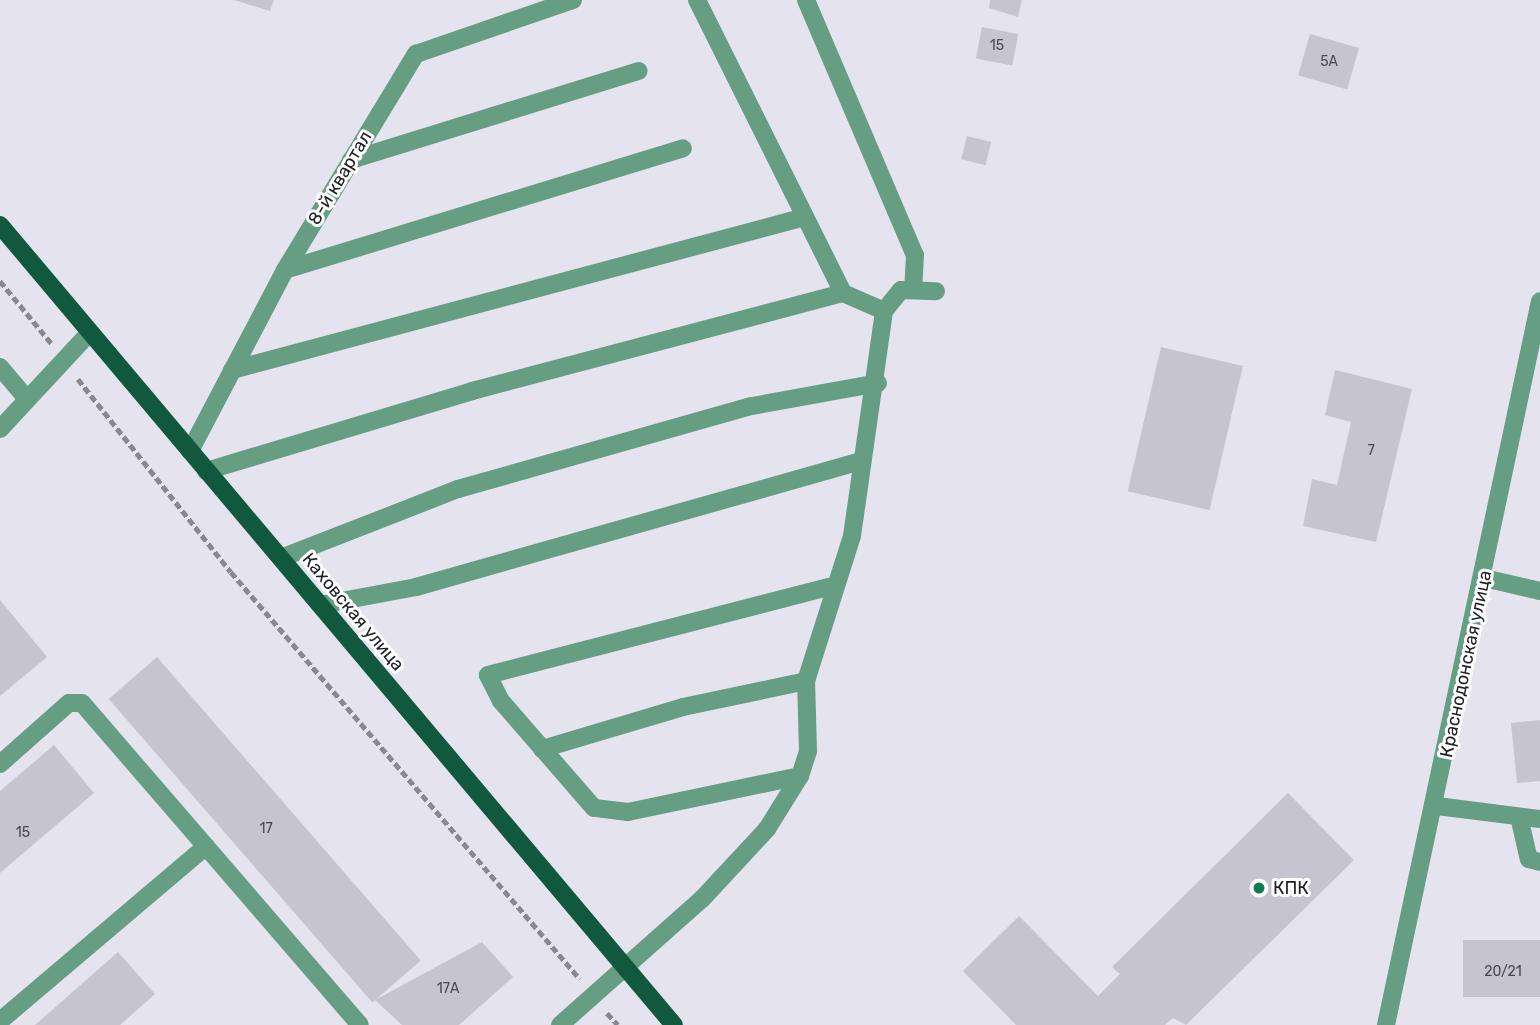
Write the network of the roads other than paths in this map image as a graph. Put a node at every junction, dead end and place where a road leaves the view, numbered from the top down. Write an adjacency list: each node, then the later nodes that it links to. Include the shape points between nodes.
1 (573, 0): 6 (street, 8-й квартал, via 416,54)
2 (697, 0): 7 (street)
3 (806, 0): 10 (street, via 915,255)
4 (639, 71): 6 (street)
5 (683, 148): 9 (street)
6 (351, 160): 9 (street, 8-й квартал)
7 (805, 217): 12 (street); 17 (street)
8 (0, 225): 15 (main road, Каховская улица)
9 (285, 270): 17 (street, 8-й квартал)
10 (913, 290): 11 (street); 14 (street, via 901,290)
11 (936, 291)
12 (843, 293): 14 (street); 24 (street, via 472,391)
13 (1540, 301): 19 (street, Краснодонская улица)
14 (884, 311): 18 (street)
15 (90, 332): 20 (street); 22 (main road, Каховская улица)
16 (0, 367): 20 (street)
17 (232, 370): 22 (street, 8-й квартал)
18 (878, 383): 23 (street); 25 (street, via 752,406 458,489)
19 (1531, 386): 26 (street, Краснодонская улица)
20 (27, 399): 21 (street)
21 (0, 429)
22 (190, 451): 24 (main road, Каховская улица)
23 (860, 461): 27 (street, via 852,537); 29 (street, via 416,587)
24 (206, 471): 25 (main road, Каховская улица)
25 (281, 558): 29 (main road, Каховская улица)
26 (1484, 578): 28 (street); 34 (street, Краснодонская улица)
27 (835, 585): 30 (street); 31 (street, via 488,675 500,701)
28 (1540, 591)
29 (320, 605): 39 (main road, Каховская улица)
30 (806, 681): 31 (street, via 683,707); 33 (street, via 808,751)
31 (542, 749): 33 (street, via 594,808 628,812)
32 (0, 764): 37 (street, via 69,703 82,703)
33 (800, 776): 39 (street, via 757,839)
34 (1437, 806): 36 (street); 44 (street, Краснодонская улица)
35 (1540, 818): 36 (street)
36 (1520, 821): 38 (street, via 1529,859)
37 (206, 846): 40 (street); 41 (street)
38 (1540, 862)
39 (626, 967): 42 (street); 43 (main road, Каховская улица)
40 (0, 1021)
41 (360, 1025)
42 (560, 1025)
43 (674, 1025)
44 (1386, 1025)

